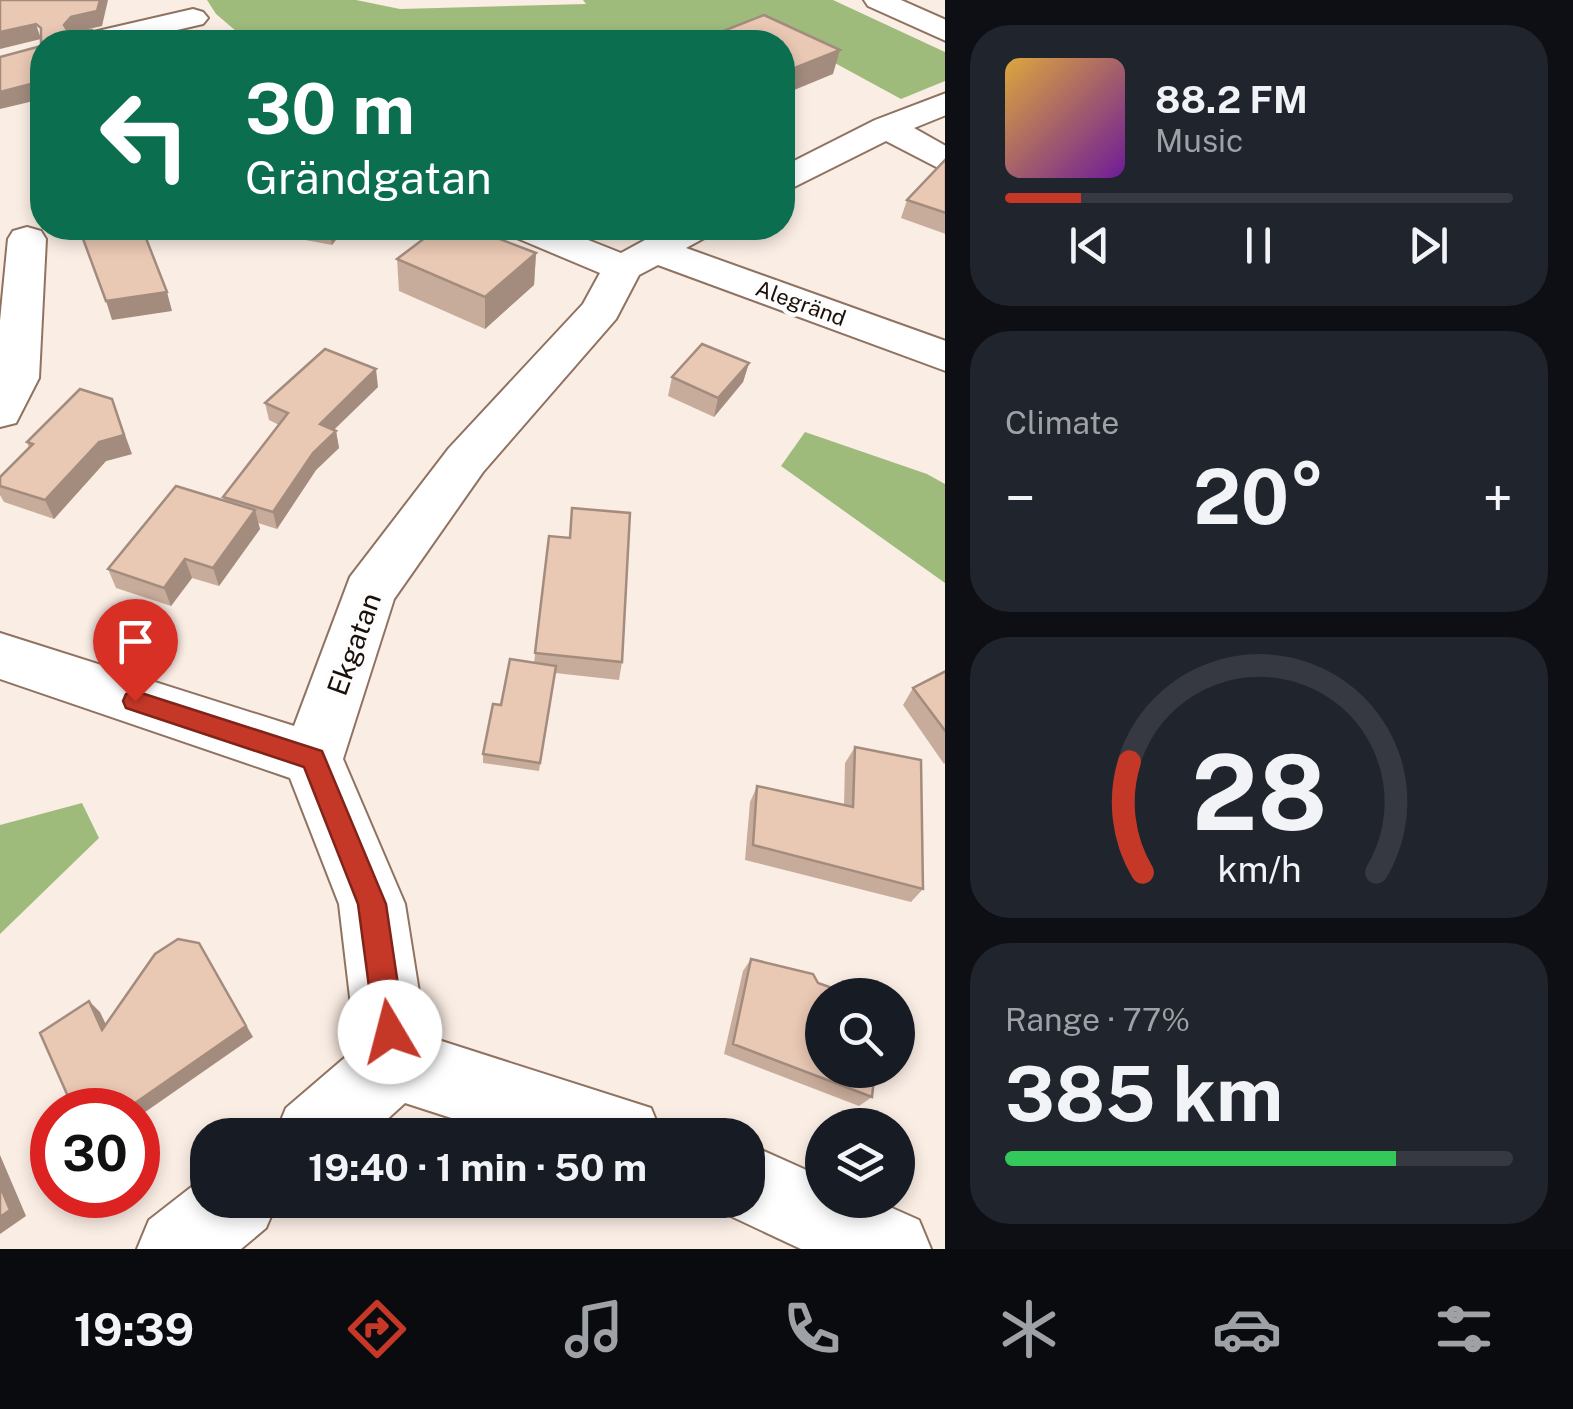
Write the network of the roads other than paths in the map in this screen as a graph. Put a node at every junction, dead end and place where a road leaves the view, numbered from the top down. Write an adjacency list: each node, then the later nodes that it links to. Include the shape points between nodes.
1 (878, 0): 5 (street)
2 (186, 9): 3 (street); 4 (street)
3 (123, 30)
4 (209, 30)
5 (945, 32)
6 (945, 102): 7 (street)
7 (887, 127): 8 (street); 9 (street)
8 (945, 159)
9 (795, 175)
10 (28, 239): 14 (street, via 17,378)
11 (601, 240): 12 (street, Alegränd)
12 (658, 249): 13 (street, Alegränd); 16 (street, Ekgatan, via 466,460 369,592)
13 (945, 358)
14 (0, 412)
15 (0, 656): 16 (street)
16 (314, 759): 17 (street, via 372,904)
17 (394, 1063): 18 (street); 19 (street)
18 (331, 1118)
19 (570, 1118)
20 (765, 1192): 23 (street)
21 (216, 1218): 22 (street)
22 (178, 1249)
23 (890, 1249)

